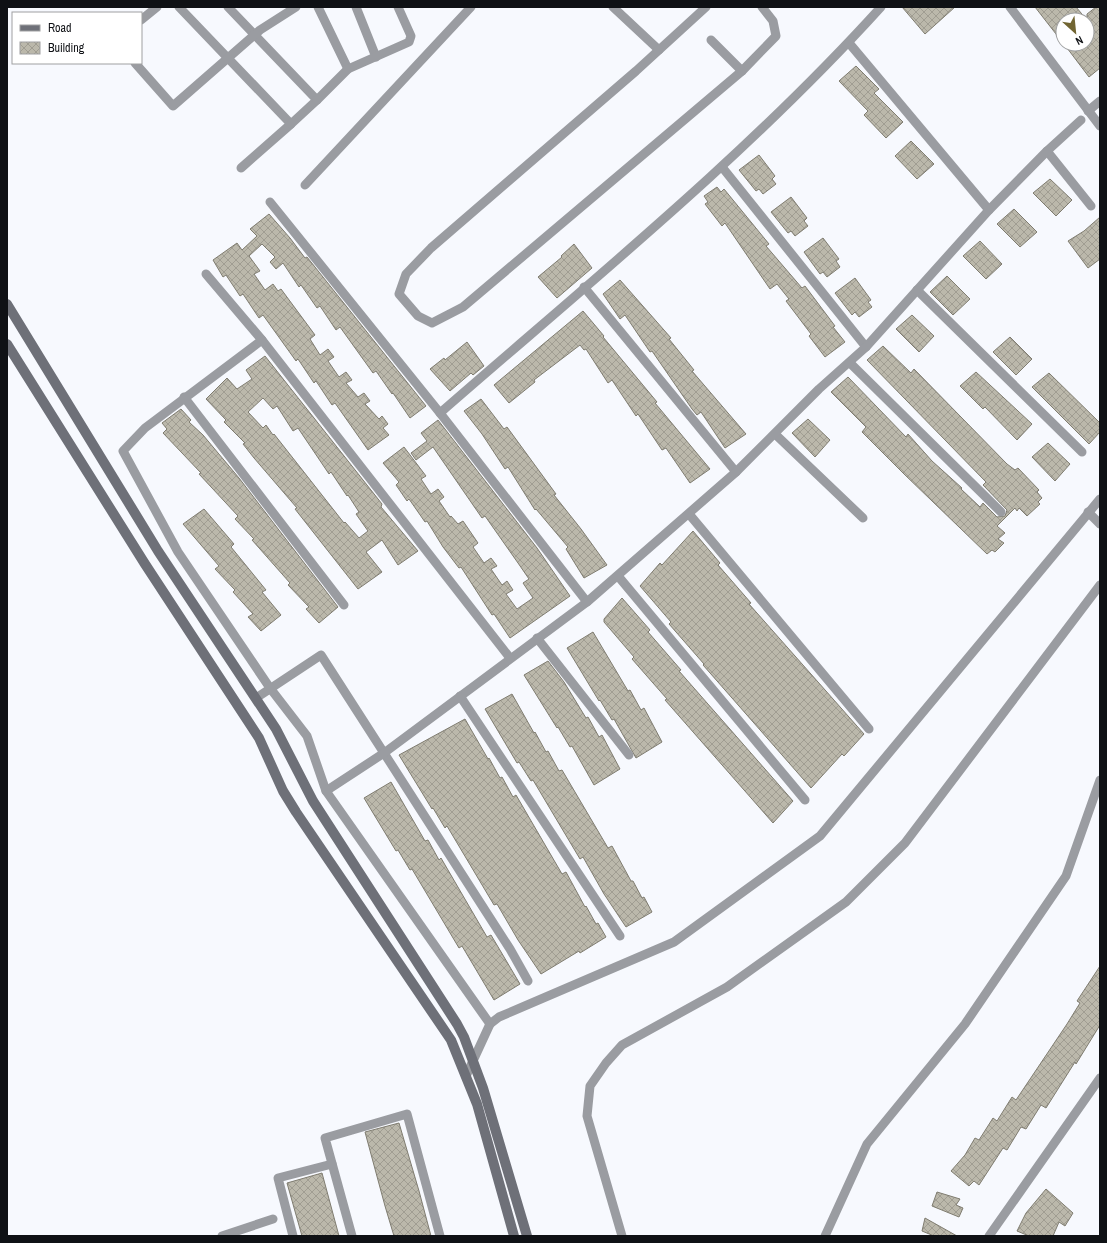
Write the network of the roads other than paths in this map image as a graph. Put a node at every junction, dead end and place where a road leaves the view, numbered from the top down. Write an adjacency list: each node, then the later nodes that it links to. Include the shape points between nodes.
1 (157, 7): 14 (street)
2 (180, 7): 19 (street)
3 (228, 7): 15 (street)
4 (296, 7): 15 (street)
5 (318, 7): 22 (street)
6 (356, 7): 20 (street)
7 (398, 7): 20 (street, via 410,36 409,42)
8 (471, 7): 33 (street)
9 (613, 7): 18 (street)
10 (706, 7): 18 (street)
11 (762, 7): 23 (street, via 773,21 776,36)
12 (881, 7): 17 (street)
13 (1010, 7): 26 (street)
14 (142, 19)
15 (255, 34): 19 (street); 24 (street)
16 (711, 40): 23 (street)
17 (849, 43): 31 (street); 36 (street)
18 (659, 50): 23 (street, via 431,248 406,274 399,294 418,316 432,323 463,307)
19 (228, 57): 21 (street, via 173,106); 28 (street)
20 (376, 57): 22 (street)
21 (136, 64)
22 (348, 69): 24 (street)
23 (742, 71)
24 (317, 100): 28 (street)
25 (1100, 101): 26 (street)
26 (1088, 111): 29 (street)
27 (1081, 120): 30 (street)
28 (290, 124): 32 (street)
29 (1100, 126)
30 (1047, 151): 35 (street); 36 (street)
31 (722, 167): 38 (street); 43 (street)
32 (241, 168)
33 (305, 185)
34 (270, 202): 46 (street)
35 (1091, 206)
36 (989, 210): 39 (street)
37 (206, 274): 41 (street)
38 (584, 287): 46 (street); 49 (street)
39 (917, 290): 43 (street); 48 (street)
40 (7, 304): 64 (street, via 158,551)
41 (262, 340): 45 (street); 61 (street)
42 (7, 344): 75 (street, via 259,738 283,791 296,812 451,1040)
43 (866, 347): 44 (street)
44 (850, 363): 47 (street, via 819,389); 51 (street)
45 (184, 397): 59 (street); 62 (street, via 144,428 123,451 178,552)
46 (440, 413): 58 (street)
47 (775, 434): 49 (street); 54 (street)
48 (1082, 452)
49 (736, 472): 53 (street)
50 (1100, 499): 52 (street)
51 (1001, 512)
52 (1088, 512): 55 (street); 73 (street, via 820,836 674,942 520,1007)
53 (689, 514): 56 (street); 65 (street)
54 (863, 518)
55 (1100, 524)
56 (618, 576): 58 (street); 70 (street)
57 (1100, 585): 85 (street, via 905,843 866,884 792,942 726,987 622,1045 606,1063 590,1086 587,1116)
58 (587, 602): 60 (street)
59 (344, 605)
60 (537, 638): 61 (street); 67 (street)
61 (510, 658): 63 (street)
62 (270, 688): 64 (street); 66 (street, via 321,654); 69 (street, via 307,736)
63 (460, 696): 66 (street); 71 (street)
64 (256, 698): 74 (street, via 276,730 306,790 457,1024)
65 (869, 728)
66 (384, 753): 69 (street); 72 (street)
67 (629, 755)
68 (1100, 780): 86 (street, via 1066,876 965,1024 867,1144)
69 (326, 791): 73 (street)
70 (804, 800)
71 (620, 936)
72 (528, 981)
73 (490, 1024): 74 (street)
74 (474, 1061): 75 (street); 84 (street)
75 (466, 1076): 83 (street, via 477,1104)
76 (1099, 1082): 87 (street)
77 (332, 1164): 80 (street, via 278,1178); 81 (street); 82 (street, via 325,1138 407,1114)
78 (273, 1219): 79 (street)
79 (222, 1236)
80 (293, 1236)
81 (352, 1236)
82 (440, 1236)
83 (514, 1236)
84 (527, 1236)
85 (622, 1236)
86 (825, 1236)
87 (989, 1236)

